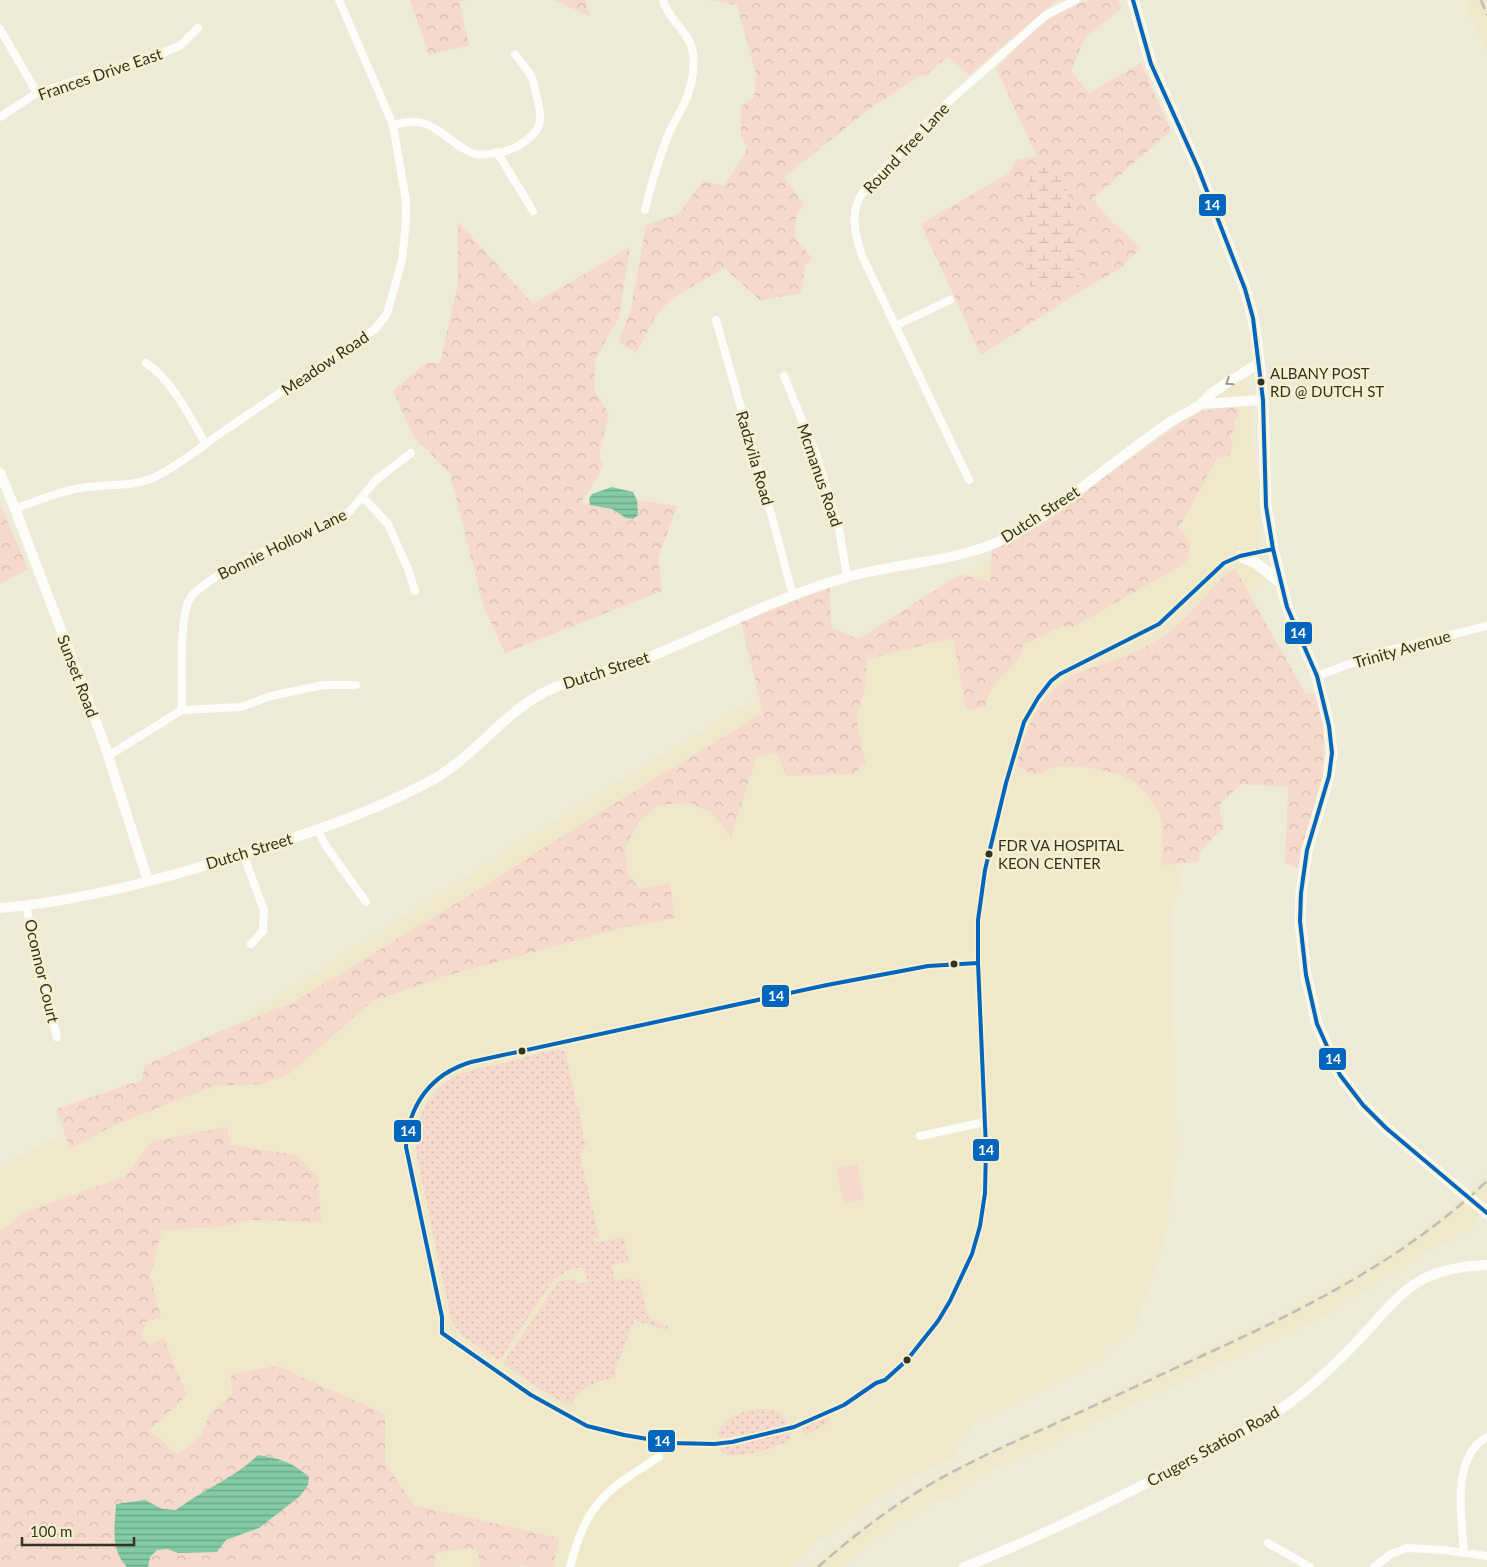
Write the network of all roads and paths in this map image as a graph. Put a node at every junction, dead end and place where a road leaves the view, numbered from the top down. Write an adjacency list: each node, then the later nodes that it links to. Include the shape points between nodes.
1 (339, 0): 10 (street, Meadow Road)
2 (663, 0): 12 (street, via 693,52 693,74)
3 (1076, 0): 16 (street, Round Tree Lane, via 1046,15 945,105 857,200 854,232)
4 (1132, 0): 18 (main road, via 1151,64 1198,168 1245,289 1253,318)
5 (198, 28): 8 (street, Frances Drive East, via 181,45 162,53)
6 (0, 29): 8 (street)
7 (515, 54): 11 (street, via 532,77 541,116 537,130 528,140)
8 (37, 93): 9 (street, Frances Drive East)
9 (0, 117)
10 (393, 125): 11 (street, via 408,120 422,121 475,154); 22 (street, Meadow Road, via 406,201 406,222 402,260 387,314 375,330)
11 (497, 152): 13 (street)
12 (644, 210)
13 (533, 211)
14 (950, 300): 16 (street)
15 (716, 320): 32 (street, Radzvila Road)
16 (895, 326): 25 (street, Round Tree Lane)
17 (146, 363): 22 (street, via 157,370)
18 (1259, 364): 20 (main road); 21 (street, one-way to 21, via 1210,395)
19 (784, 376): 29 (street, Mcmanus Road, via 839,528)
20 (1263, 400): 21 (street); 30 (main road, via 1266,506)
21 (1202, 404): 29 (street, Dutch Street, via 1141,443 1028,526 1001,541 955,556)
22 (205, 444): 27 (street, Meadow Road, via 174,466 141,482 71,490)
23 (411, 453): 26 (street, Bonnie Hollow Lane, via 376,480)
24 (0, 473): 27 (street, Sunset Road)
25 (970, 480)
26 (363, 497): 31 (street, via 388,524); 36 (street, Bonnie Hollow Lane, via 335,521 218,574 189,599 184,615)
27 (15, 509): 37 (street, Sunset Road)
28 (1240, 556): 30 (main road, via 1256,563)
29 (847, 577): 32 (street, Dutch Street)
30 (1281, 583): 34 (main road, via 1287,608)
31 (415, 591)
32 (793, 596): 38 (street, Dutch Street, via 646,658 541,694 516,710 466,756 433,779)
33 (1487, 626): 34 (street, Trinity Avenue, via 1379,653)
34 (1318, 676): 48 (main road, via 1332,752 1326,790 1307,850 1300,921 1306,975 1317,1024 1340,1073 1363,1105)
35 (356, 685): 36 (street, via 313,687 271,696 241,707)
36 (182, 710): 37 (street)
37 (108, 756): 40 (street, Sunset Road)
38 (317, 829): 39 (street, Dutch Street); 41 (street)
39 (243, 854): 40 (street, Dutch Street); 44 (street, via 264,910 263,931)
40 (148, 882): 42 (street, Dutch Street)
41 (366, 902)
42 (26, 906): 43 (street, Dutch Street); 45 (street, Oconnor Court)
43 (0, 908)
44 (251, 944)
45 (57, 1037)
46 (985, 1122): 47 (street)
47 (920, 1136)
48 (1487, 1213)
49 (1487, 1265): 56 (street, Crugers Station Road, via 1452,1268 1415,1284 1398,1297 1312,1385 1248,1430 1086,1514)
50 (1487, 1437): 53 (street, via 1470,1453 1463,1472)
51 (659, 1457): 55 (street, via 601,1498 589,1514)
52 (1268, 1543): 57 (street)
53 (1464, 1553): 54 (street); 58 (street, via 1407,1548 1391,1554)
54 (1487, 1556)
55 (570, 1567)
56 (964, 1567)
57 (1310, 1567)
58 (1374, 1567)

